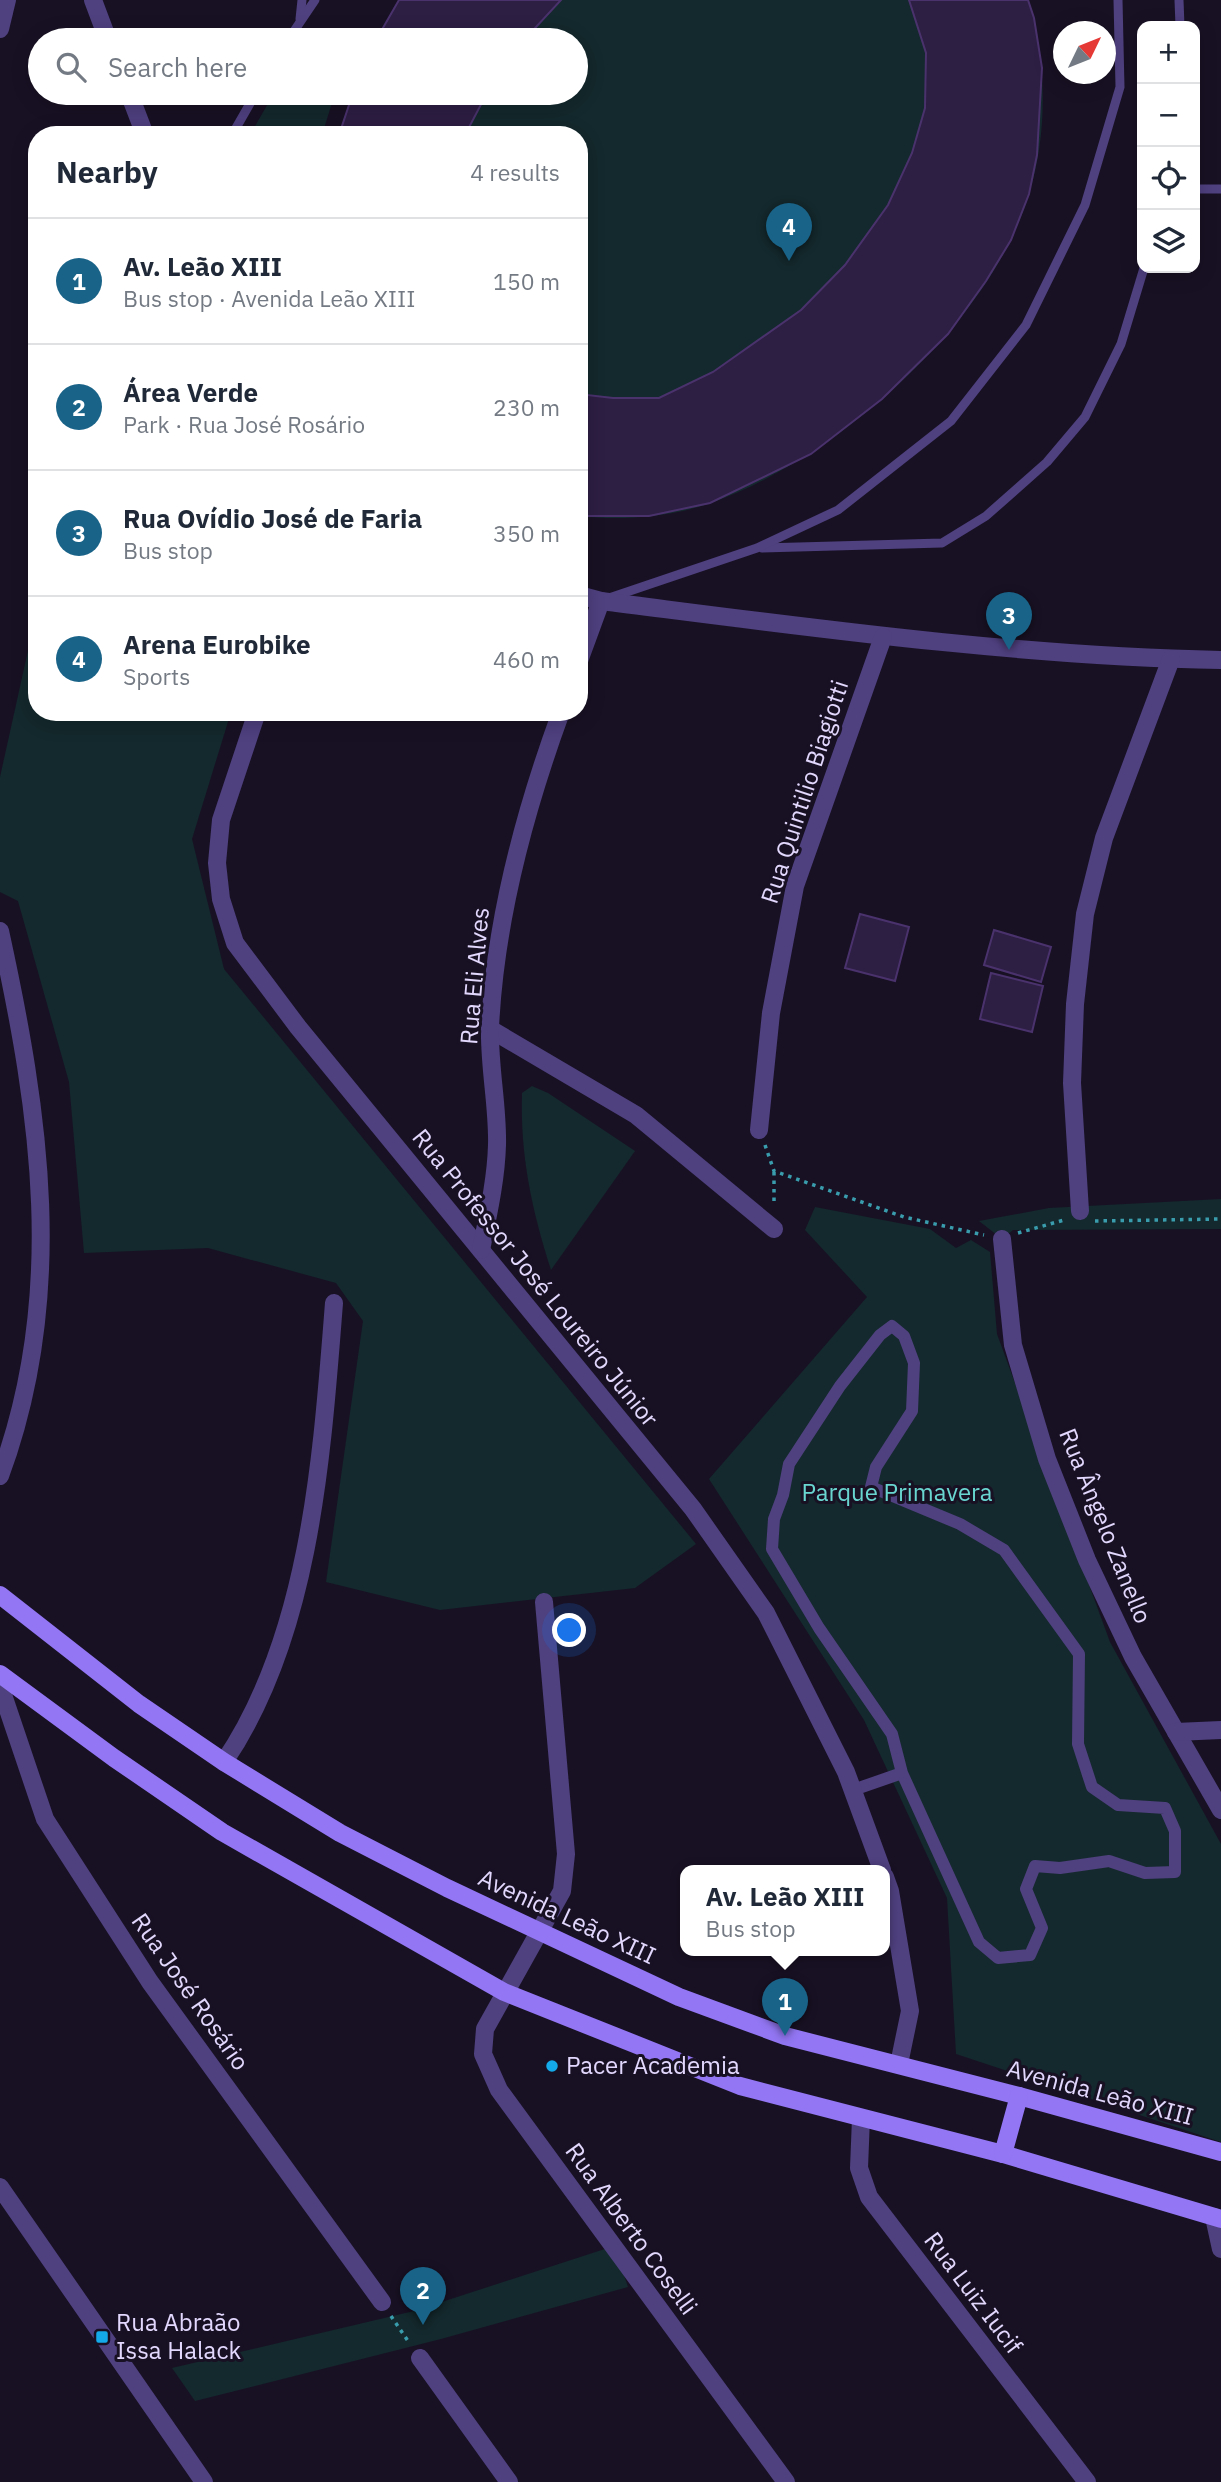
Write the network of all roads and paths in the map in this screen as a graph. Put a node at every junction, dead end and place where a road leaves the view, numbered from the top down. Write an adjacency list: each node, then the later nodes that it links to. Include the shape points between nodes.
1 (7, 0): 11 (street)
2 (93, 0): 9 (street)
3 (302, 0): 7 (lane)
4 (316, 0): 7 (lane)
5 (1118, 0): 19 (lane, via 1120,87 1085,205 1026,325 951,421 838,510)
6 (1179, 0): 8 (lane)
7 (300, 21): 10 (lane)
8 (1180, 21)
9 (104, 28)
10 (296, 28)
11 (0, 29)
12 (134, 105): 14 (street)
13 (249, 105): 15 (lane)
14 (142, 126)
15 (237, 126)
16 (1200, 189): 17 (lane)
17 (1221, 189)
18 (1142, 273): 19 (lane, via 1121,344 1084,417 1047,462 986,516 942,543)
19 (757, 548): 21 (lane)
20 (588, 597): 21 (street)
21 (601, 601): 22 (street); 23 (street)
22 (588, 636)
23 (883, 637): 24 (street); 30 (street, Rua Quintilio Biagiotti, via 795,886 771,1013)
24 (1171, 659): 25 (street); 32 (street, via 1104,838 1085,914 1072,1083)
25 (1221, 660)
26 (254, 721): 36 (street, Rua Professor José Loureiro Júnior, via 221,820 217,863 221,899 235,943)
27 (558, 721): 29 (street, Rua Eli Alves, via 506,896)
28 (0, 931): 38 (street, via 24,1038 38,1136 42,1263 32,1358)
29 (490, 1029): 34 (street, via 636,1115); 36 (street, Rua Eli Alves, via 497,1142)
30 (759, 1130): 31 (path)
31 (774, 1171): 34 (path); 35 (path, via 904,1217)
32 (1080, 1211): 33 (path, via 1097,1222); 35 (path, via 1058,1223)
33 (1221, 1219)
34 (774, 1229)
35 (1002, 1239): 44 (street, Rua Ângelo Zanello, via 1013,1345 1047,1459 1116,1621)
36 (481, 1250): 47 (street, Rua Professor José Loureiro Júnior, via 692,1509 766,1613)
37 (334, 1303): 45 (street, via 323,1439 298,1578 270,1678 249,1725)
38 (0, 1476)
39 (0, 1595): 45 (main road, Avenida Leão XIII, via 139,1704)
40 (544, 1602): 51 (street, Rua Alberto Coselli, via 566,1854 562,1891)
41 (0, 1674): 52 (main road, via 222,1832)
42 (0, 1686): 61 (street, Rua José Rosário, via 45,1819 150,1982)
43 (1221, 1730): 44 (street)
44 (1176, 1732): 48 (street, Rua Ângelo Zanello)
45 (224, 1762): 51 (main road, Avenida Leão XIII, via 340,1833)
46 (902, 1773): 46 (street, via 892,1734 818,1628 772,1549 774,1519 789,1464 840,1386 892,1326 904,1336 914,1363 912,1411 876,1467 871,1487 960,1524 1004,1550 1079,1654 1078,1744 1092,1787 1118,1805 1165,1808 1175,1831 1175,1872 1145,1873 1109,1861 1060,1868 1035,1866 1026,1889 1042,1928 1030,1955 998,1958 979,1942); 47 (street)
47 (853, 1790): 49 (street, Rua Professor José Loureiro Júnior)
48 (1221, 1810)
49 (880, 1865)
50 (890, 1891): 53 (street, via 910,2011)
51 (539, 1932): 52 (street, Rua Alberto Coselli); 53 (main road, Avenida Leão XIII, via 679,1997 785,2036)
52 (504, 1992): 55 (main road, via 740,2087); 65 (street, Rua Alberto Coselli, via 485,2029 483,2054 499,2090)
53 (899, 2064): 54 (main road, Avenida Leão XIII)
54 (1019, 2096): 56 (main road, Avenida Leão XIII); 57 (main road)
55 (861, 2118): 57 (main road); 66 (street, Rua Luiz Iucif, via 859,2168 869,2197)
56 (1221, 2152)
57 (1003, 2154): 59 (main road)
58 (0, 2187): 63 (street)
59 (1217, 2218): 60 (street)
60 (1221, 2249)
61 (382, 2302): 62 (path)
62 (420, 2358): 64 (street)
63 (204, 2482)
64 (509, 2482)
65 (786, 2482)
66 (1087, 2482)

